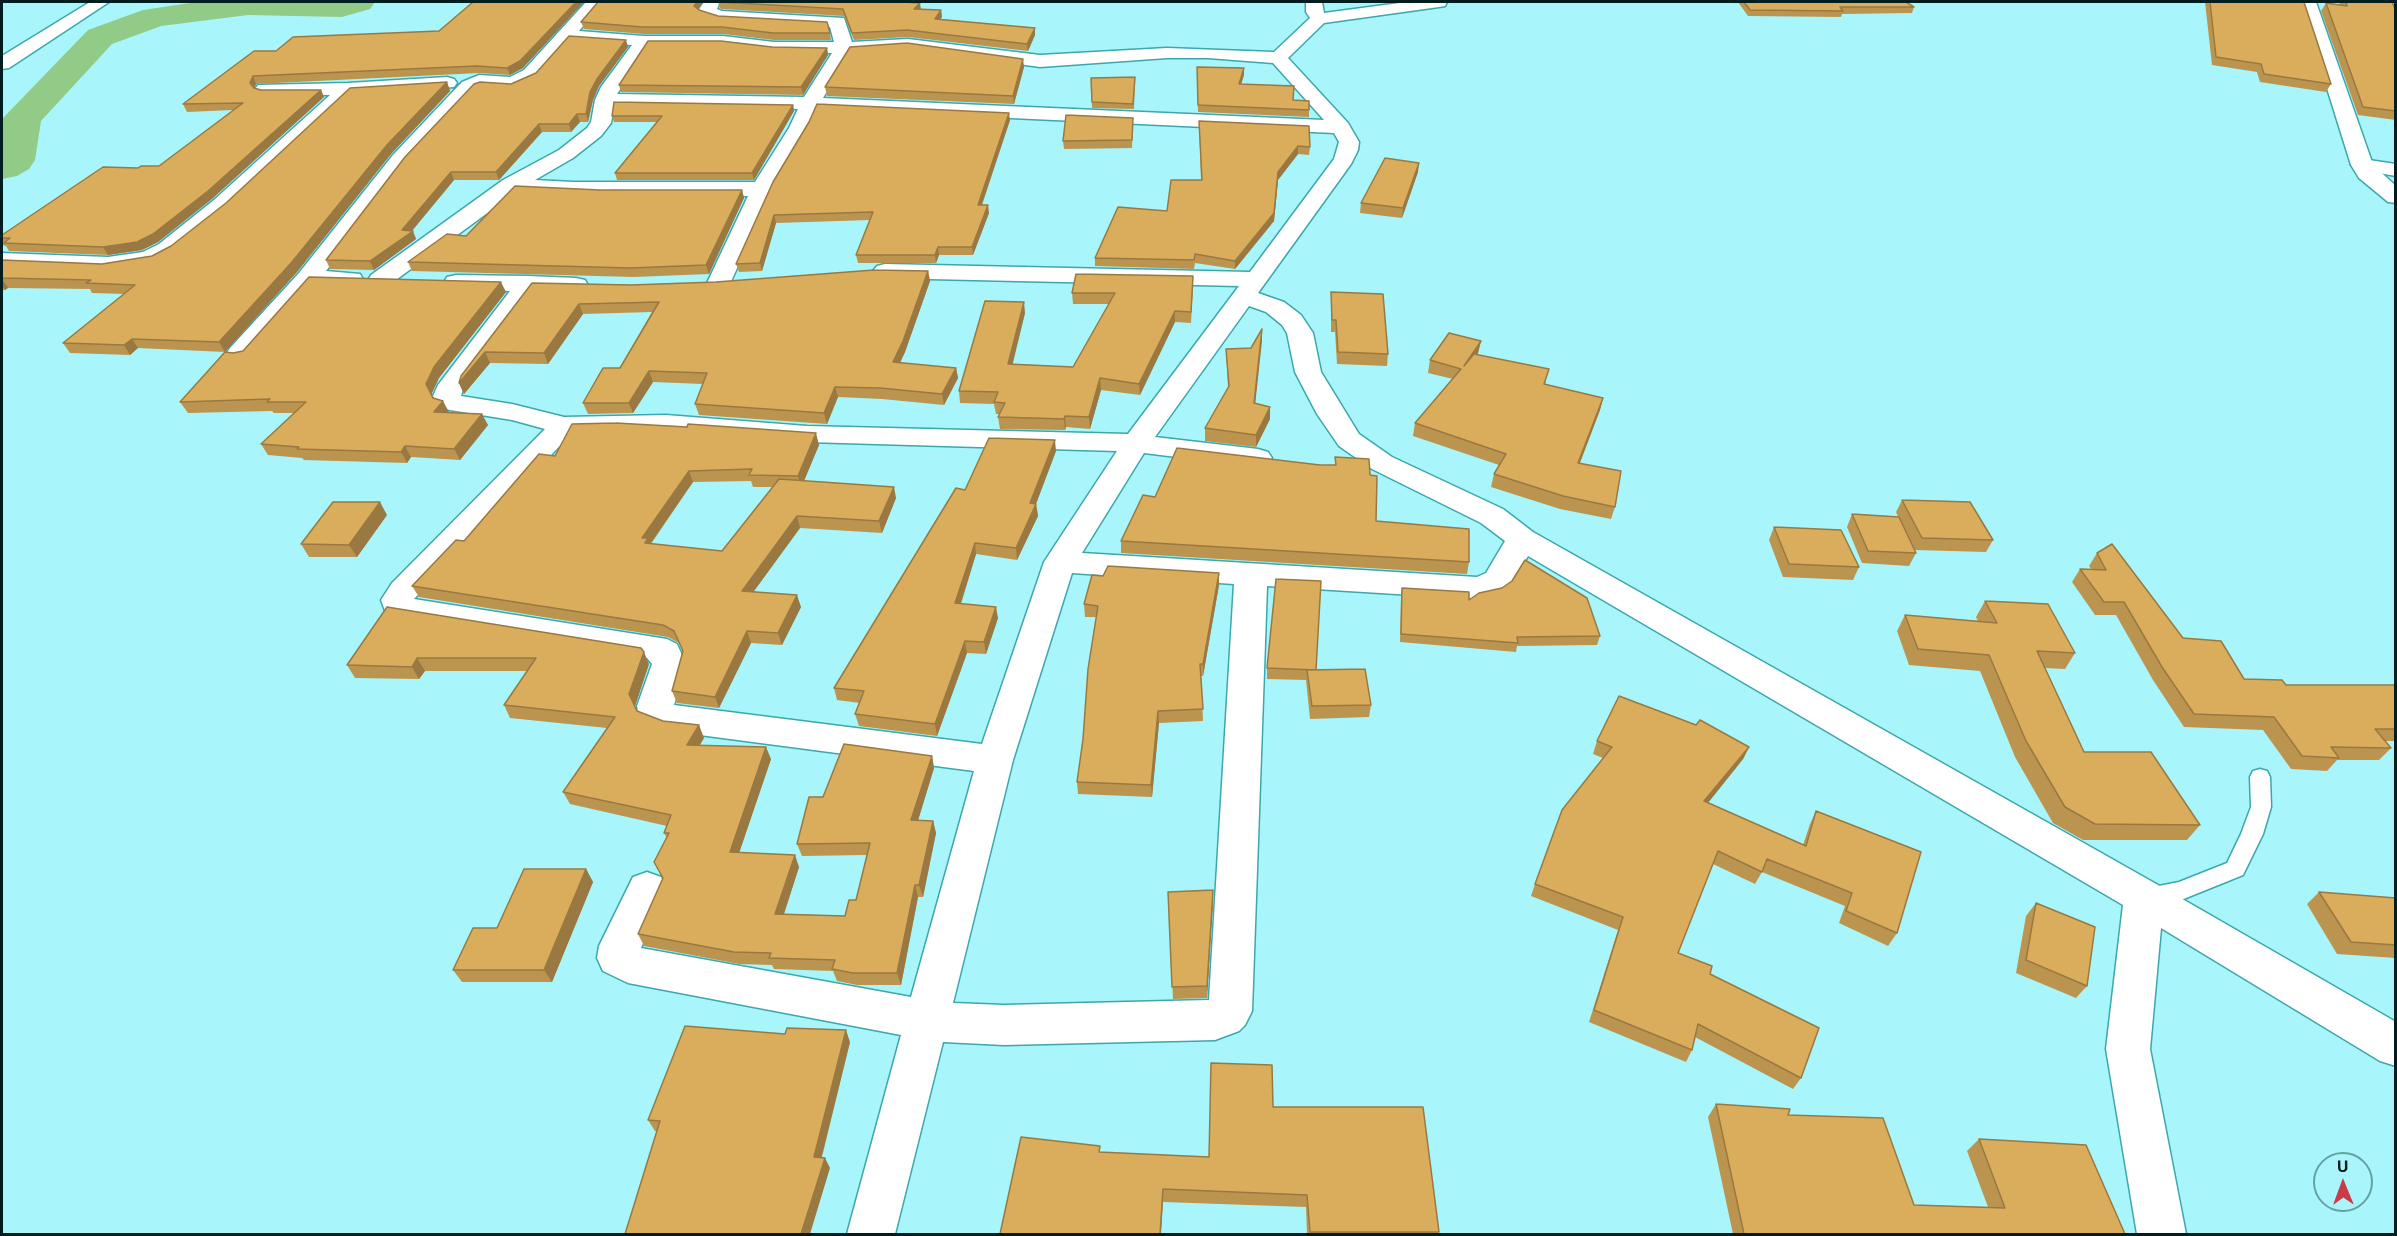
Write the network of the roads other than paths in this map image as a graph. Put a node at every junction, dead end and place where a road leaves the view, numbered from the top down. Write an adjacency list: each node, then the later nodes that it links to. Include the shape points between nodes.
1 (101, 2): 12 (street)
2 (595, 2): 7 (street)
3 (711, 2): 9 (street, via 707,11 720,15 838,22)
4 (1439, 2): 6 (street)
5 (2308, 2): 20 (street)
6 (1316, 11): 10 (street)
7 (564, 35): 8 (street); 13 (street, via 540,66 521,80)
8 (644, 41): 9 (street); 16 (street)
9 (844, 48): 11 (street, via 908,44); 17 (street)
10 (1278, 58): 11 (street, via 1167,53); 19 (street)
11 (1040, 61): 18 (street)
12 (2, 64)
13 (479, 81): 15 (street); 27 (street, via 469,86 400,159)
14 (265, 89): 15 (street)
15 (348, 89): 25 (street, via 222,205 167,249 149,258 108,264)
16 (605, 100): 17 (street); 22 (street, via 601,123 594,132 566,154)
17 (810, 103): 18 (street); 23 (street)
18 (1033, 113): 19 (street)
19 (1341, 127): 32 (street, via 1349,142 1344,160)
20 (2362, 165): 21 (street); 24 (street)
21 (2396, 170)
22 (510, 185): 23 (street); 28 (street)
23 (762, 189): 29 (street, via 709,283)
24 (2396, 197)
25 (2, 260)
26 (866, 272): 32 (street)
27 (308, 279): 28 (street); 33 (street)
28 (380, 280): 30 (street)
29 (743, 281)
30 (528, 283): 31 (street); 34 (street, via 466,364 447,396 450,402)
31 (598, 285)
32 (1250, 288): 35 (street); 37 (street, via 1292,320 1300,333 1308,372 1349,440 1382,463 1492,516)
33 (239, 354)
34 (564, 425): 35 (street, via 666,423 807,434); 40 (street, via 403,591 397,600 399,608 655,647 666,653 669,664 656,712 669,718)
35 (1161, 445): 36 (street); 38 (street)
36 (1286, 462)
37 (1522, 539): 39 (street, via 1498,580 1477,588); 43 (street)
38 (1060, 562): 39 (street); 40 (street)
39 (1251, 574): 44 (street, via 1230,1011 1215,1020)
40 (995, 760): 44 (street)
41 (2260, 777): 43 (lane, via 2260,807 2235,868)
42 (647, 889): 44 (street, via 620,946 618,958 628,964)
43 (2163, 894): 45 (street); 47 (street, via 2128,1049)
44 (965, 1023): 46 (street)
45 (2396, 1046)
46 (871, 1234)
47 (2161, 1234)

